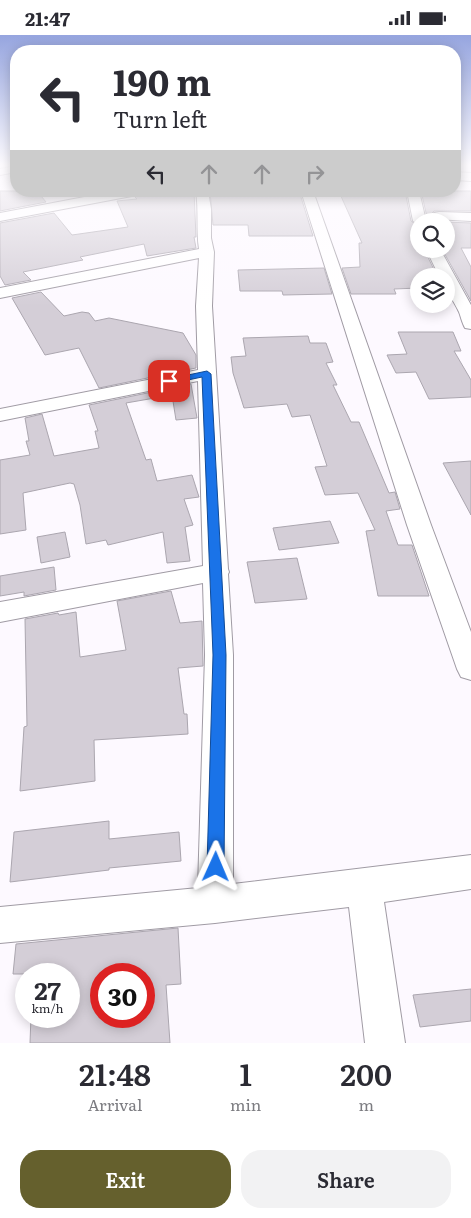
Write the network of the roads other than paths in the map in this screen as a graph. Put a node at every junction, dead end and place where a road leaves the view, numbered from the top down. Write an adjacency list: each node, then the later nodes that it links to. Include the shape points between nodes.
1 (26, 212): 5 (street)
2 (205, 212): 7 (street)
3 (313, 212): 15 (street)
4 (455, 216): 6 (street)
5 (0, 217)
6 (471, 217)
7 (207, 252): 9 (street); 11 (street, via 204,306)
8 (437, 258): 10 (street)
9 (0, 293)
10 (471, 324)
11 (207, 374): 12 (street); 13 (street)
12 (0, 415)
13 (217, 572): 14 (street); 18 (street)
14 (0, 612)
15 (471, 669)
16 (471, 873): 17 (street)
17 (364, 888): 18 (street); 20 (street)
18 (215, 905): 19 (street)
19 (0, 925)
20 (386, 1043)

